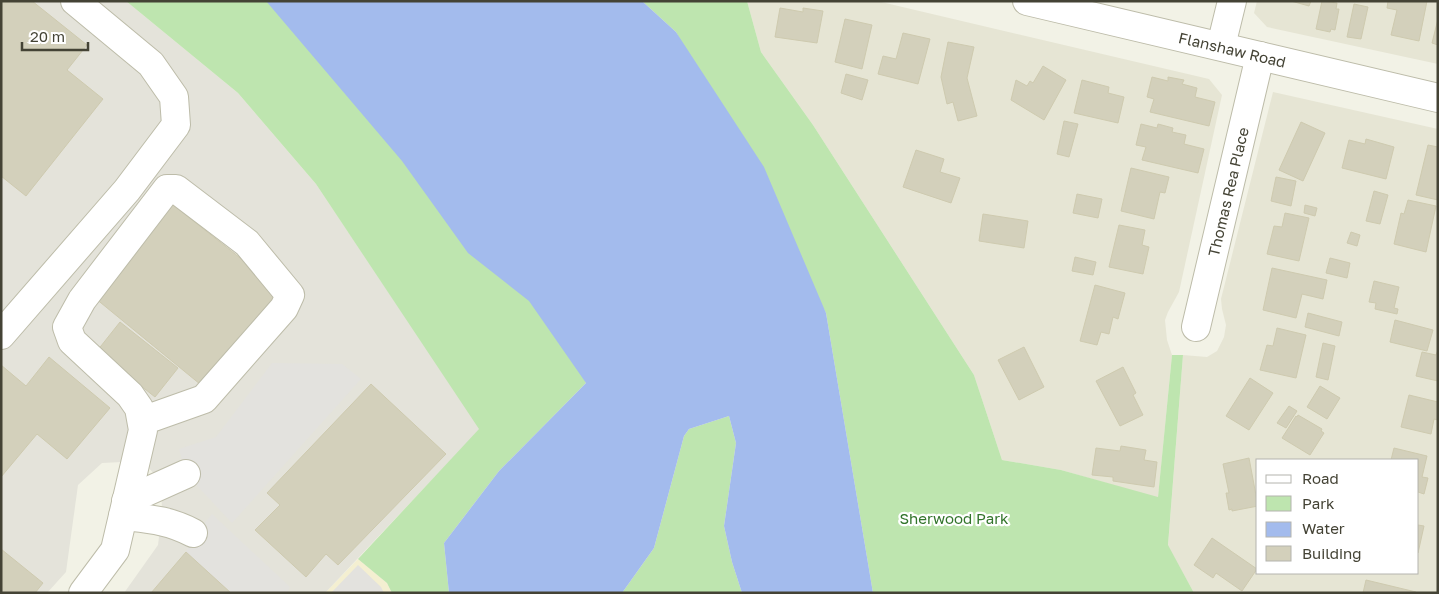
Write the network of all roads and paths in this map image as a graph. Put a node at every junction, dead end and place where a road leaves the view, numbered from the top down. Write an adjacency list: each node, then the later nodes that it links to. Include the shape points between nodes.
1 (75, 1): 8 (street, via 151,64 174,97 176,125 127,190)
2 (1027, 1): 4 (street, Flanshaw Road)
3 (1232, 1): 4 (street)
4 (1221, 46): 5 (street, Flanshaw Road)
5 (1260, 56): 6 (street, Flanshaw Road); 7 (street, Thomas Rea Place)
6 (1438, 98)
7 (1196, 327)
8 (1, 335)
9 (142, 421): 9 (street, via 139,408 130,395 72,341 67,327 82,300 167,189 176,189 247,243 290,295 284,308 204,399); 11 (street, via 143,430)
10 (186, 474): 11 (street)
11 (125, 509): 12 (street, via 179,526); 13 (street, via 115,550)
12 (193, 534)
13 (82, 593)

